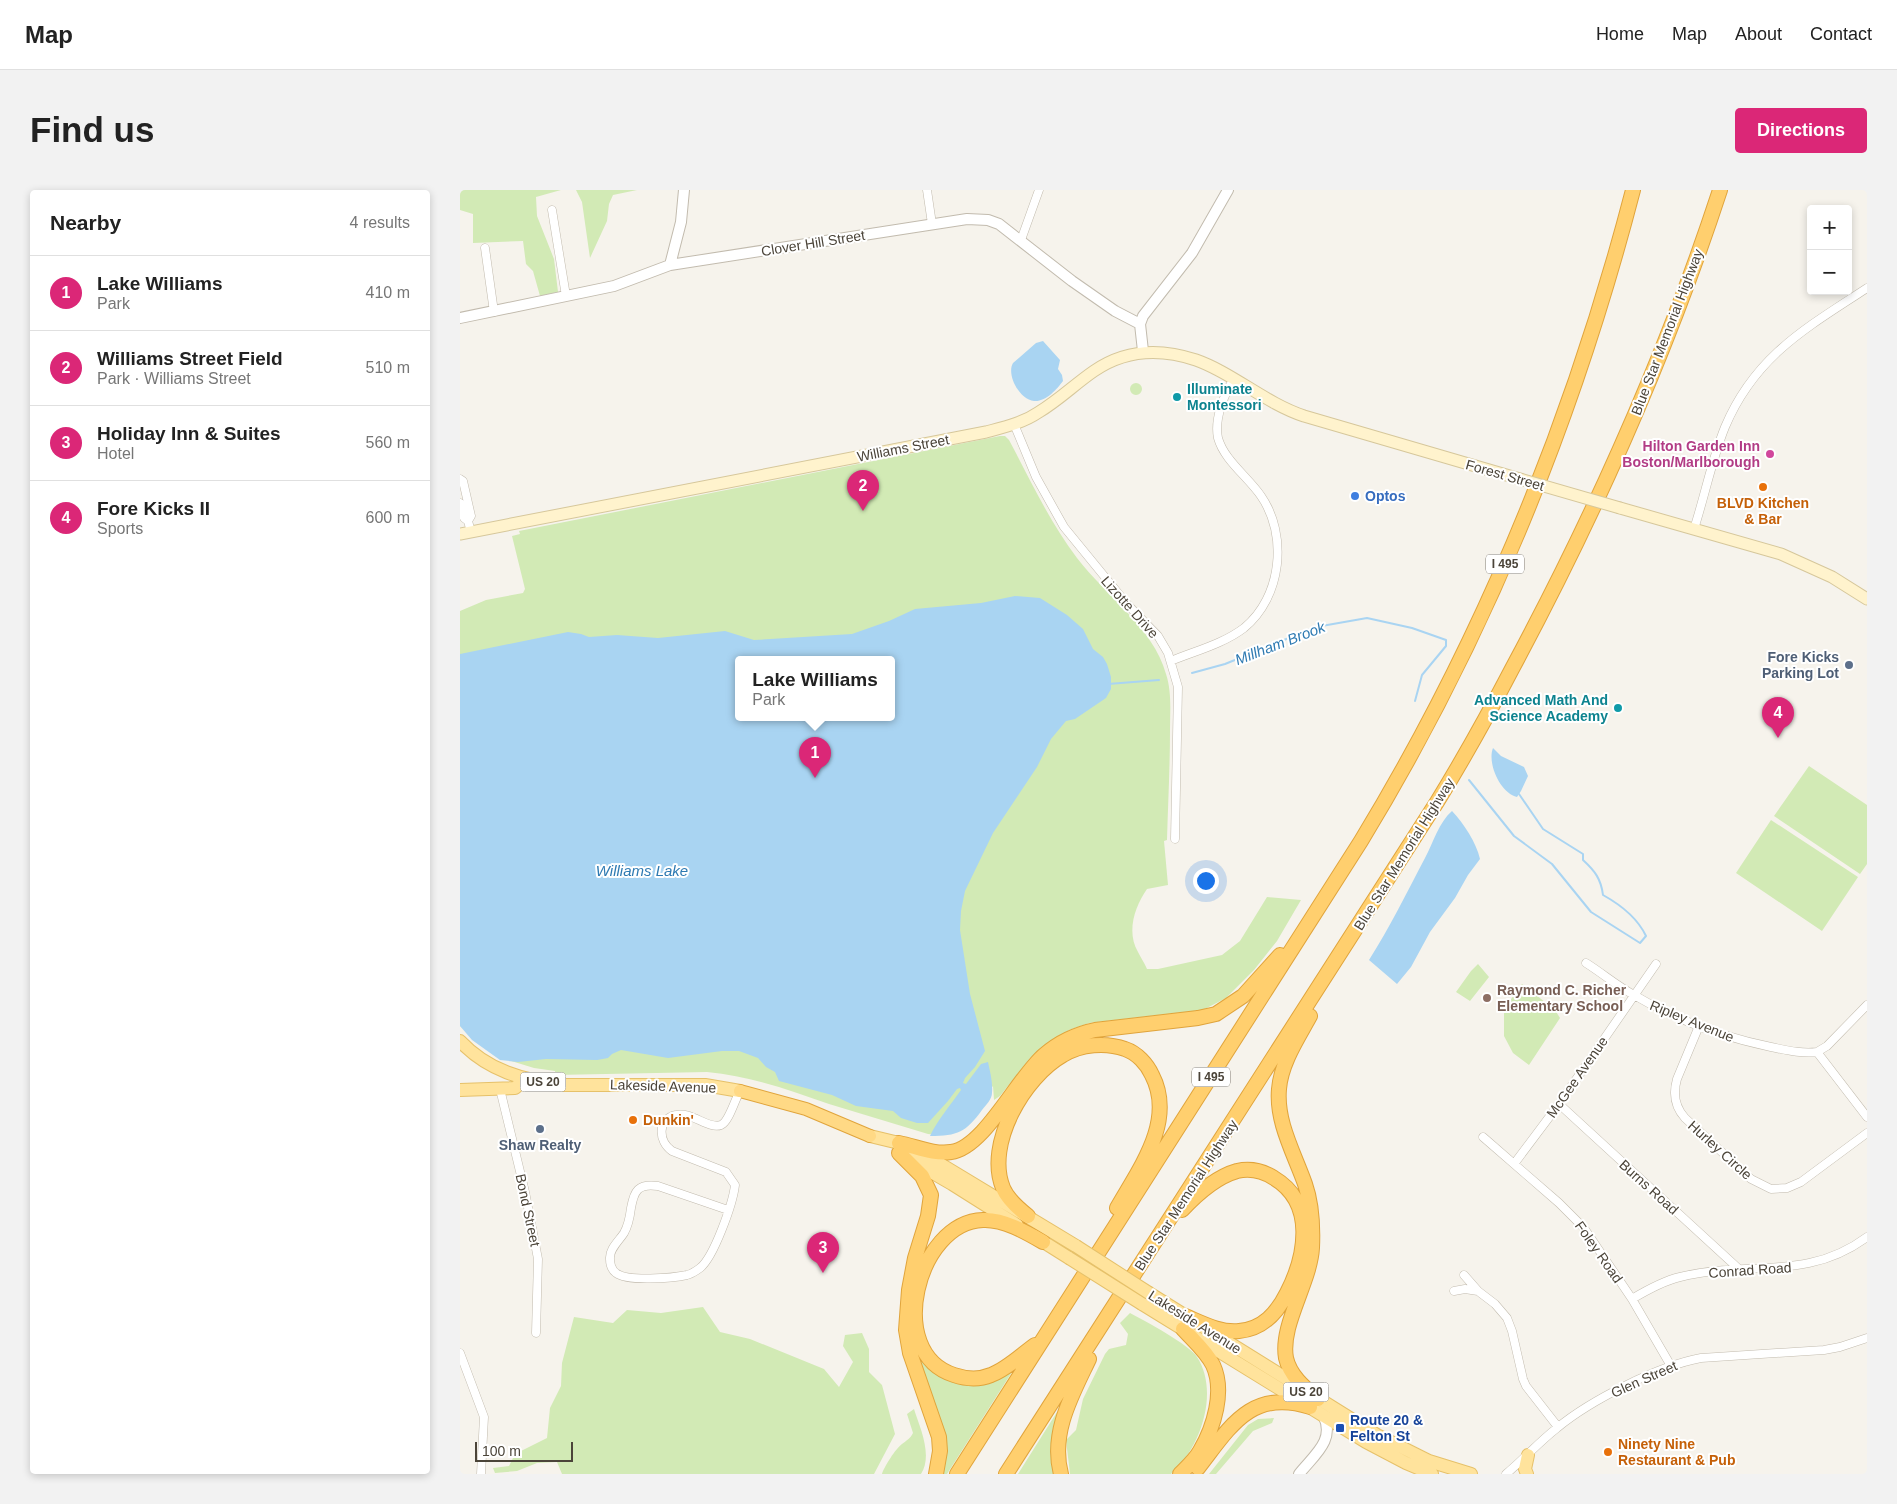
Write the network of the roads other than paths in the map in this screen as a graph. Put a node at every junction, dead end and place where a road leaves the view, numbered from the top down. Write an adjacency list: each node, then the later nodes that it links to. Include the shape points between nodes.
1 (684, 190): 11 (street, via 681,222)
2 (927, 190): 8 (street)
3 (1039, 190): 9 (street)
4 (1228, 190): 16 (street, via 1192,253)
5 (1633, 190): 28 (highway, I 495, via 1610,278 1576,384 1536,492 1504,565 1401,773)
6 (1720, 190): 27 (highway, Blue Star Memorial Highway, via 1656,363 1612,469 1564,569 1458,767)
7 (552, 210): 13 (street)
8 (932, 224): 9 (street, Clover Hill Street, via 962,219 988,220); 11 (street, Clover Hill Street)
9 (1021, 240): 16 (street, Clover Hill Street, via 1072,281 1122,316)
10 (485, 248): 14 (street)
11 (670, 265): 13 (street, Clover Hill Street, via 614,286)
12 (1867, 288): 23 (street, via 1794,337 1771,357 1749,384 1723,433)
13 (566, 296): 14 (street, Clover Hill Street)
14 (494, 312): 15 (street, Clover Hill Street)
15 (460, 318)
16 (1140, 324): 17 (street)
17 (1143, 352): 18 (main road, Forest Street, via 1197,360); 19 (main road, Williams Street, via 1106,364 1040,412)
18 (1233, 380): 23 (main road, Forest Street, bridge, via 1298,414); 25 (street, via 1219,418 1219,440 1270,512 1278,556 1275,575 1265,603 1243,628 1226,639)
19 (1014, 424): 22 (main road, Williams Street, via 986,432); 25 (street, Lizotte Drive, via 1036,477 1064,527 1126,604 1158,636)
20 (460, 479): 22 (street, via 471,516)
21 (460, 503): 22 (street)
22 (466, 529)
23 (1694, 529): 24 (main road, Forest Street, via 1788,557 1832,577)
24 (1867, 599)
25 (1171, 661): 26 (street, Lizotte Drive, via 1178,687)
26 (1175, 839)
27 (1374, 901): 49 (highway, Blue Star Memorial Highway); 65 (highway, via 1291,1052 1279,1088 1283,1123 1305,1184 1312,1221 1310,1262 1289,1328 1286,1353 1289,1368)
28 (1315, 912): 45 (highway, via 1256,983 1223,1011 1198,1018 1082,1033 1056,1046 1037,1062 970,1144 946,1153); 51 (highway, I 495)
29 (1586, 963): 31 (street, Ripley Avenue)
30 (1656, 964): 31 (street, McGee Avenue)
31 (1634, 995): 33 (street, Ripley Avenue); 40 (street, McGee Avenue)
32 (1867, 1005): 35 (street)
33 (1699, 1026): 35 (street, Ripley Avenue, via 1737,1040 1803,1053); 42 (street, Hurley Circle, via 1677,1079 1677,1106 1685,1118 1756,1182 1771,1189 1792,1186)
34 (460, 1042): 36 (main road, Lakeside Avenue / US 20, via 491,1066)
35 (1817, 1052): 41 (street)
36 (525, 1079): 37 (main road, via 515,1088); 39 (main road, Lakeside Avenue / US 20, via 562,1084 705,1085)
37 (500, 1089): 38 (main road); 60 (street, Bond Street, via 538,1259)
38 (460, 1090)
39 (740, 1091): 43 (highway, Lakeside Avenue / US 20, via 806,1109); 47 (street, via 723,1124 718,1126 676,1114 668,1118 661,1136 664,1146 672,1151 726,1172 735,1185)
40 (1559, 1104): 46 (street, McGee Avenue); 53 (street, Burns Road)
41 (1867, 1117)
42 (1867, 1133)
43 (870, 1136): 45 (main road, Lakeside Avenue / US 20)
44 (1483, 1137): 46 (street, Foley Road)
45 (899, 1148): 48 (main road, Lakeside Avenue / US 20, via 940,1164); 52 (main road, Lakeside Avenue / US 20); 70 (highway, via 922,1176 931,1195 915,1258 906,1330 910,1354 939,1437)
46 (1514, 1164): 57 (street, Foley Road, via 1579,1223)
47 (728, 1210): 47 (street, via 709,1258 689,1275 628,1277 617,1274 612,1268 609,1258 625,1232 634,1194 640,1187 658,1186)
48 (1028, 1216): 51 (highway, via 1010,1200 1000,1177 1004,1133 1021,1097 1036,1078 1064,1054 1096,1045 1118,1047 1137,1056 1150,1071 1158,1092 1160,1116 1154,1138 1114,1213); 59 (main road, Lakeside Avenue / US 20, bridge, via 1149,1293)
49 (1160, 1235): 58 (highway, Blue Star Memorial Highway); 59 (highway, via 1204,1190 1227,1175 1242,1170 1262,1172 1277,1180 1291,1193 1300,1209 1304,1235 1300,1260 1290,1288 1273,1315 1263,1324 1240,1331)
50 (1867, 1237): 53 (street, Conrad Road, via 1847,1250 1810,1264)
51 (1106, 1241): 62 (highway, I 495)
52 (1043, 1242): 59 (main road, Lakeside Avenue / US 20, bridge, via 1142,1304); 62 (highway, via 1014,1227 989,1220 958,1226 941,1239 930,1258 918,1290 915,1314 918,1338 928,1358 944,1371 964,1377 995,1374)
53 (1740, 1270): 57 (street, Conrad Road, via 1680,1277)
54 (1464, 1275): 55 (street)
55 (1478, 1291): 56 (street, via 1465,1289); 67 (street, via 1506,1318 1526,1386)
56 (1454, 1292)
57 (1632, 1299): 64 (street, Foley Road)
58 (1115, 1304): 72 (highway, Blue Star Memorial Highway); 73 (highway, via 1060,1427 1057,1456)
59 (1184, 1323): 65 (main road, Lakeside Avenue / US 20); 74 (highway, via 1212,1364 1218,1392 1205,1441)
60 (536, 1333)
61 (1867, 1338): 64 (street, Glen Street, via 1824,1350 1701,1358)
62 (1042, 1340): 71 (highway, I 495)
63 (460, 1353): 69 (street, via 484,1416)
64 (1671, 1366): 67 (street, Glen Street, via 1601,1399)
65 (1314, 1403): 66 (main road, Lakeside Avenue / US 20); 75 (highway, via 1272,1402 1254,1407 1237,1420); 78 (main road, Lakeside Avenue / US 20, via 1405,1450)
66 (1323, 1415): 76 (street, via 1328,1424 1325,1441); 77 (main road, Lakeside Avenue / US 20, via 1397,1458)
67 (1558, 1427): 68 (street, Glen Street)
68 (1528, 1455): 79 (street, Glen Street); 80 (main road)
69 (481, 1474)
70 (936, 1474)
71 (956, 1474)
72 (1006, 1474)
73 (1061, 1474)
74 (1180, 1474)
75 (1193, 1474)
76 (1298, 1474)
77 (1432, 1474)
78 (1471, 1474)
79 (1506, 1474)
80 (1527, 1474)

